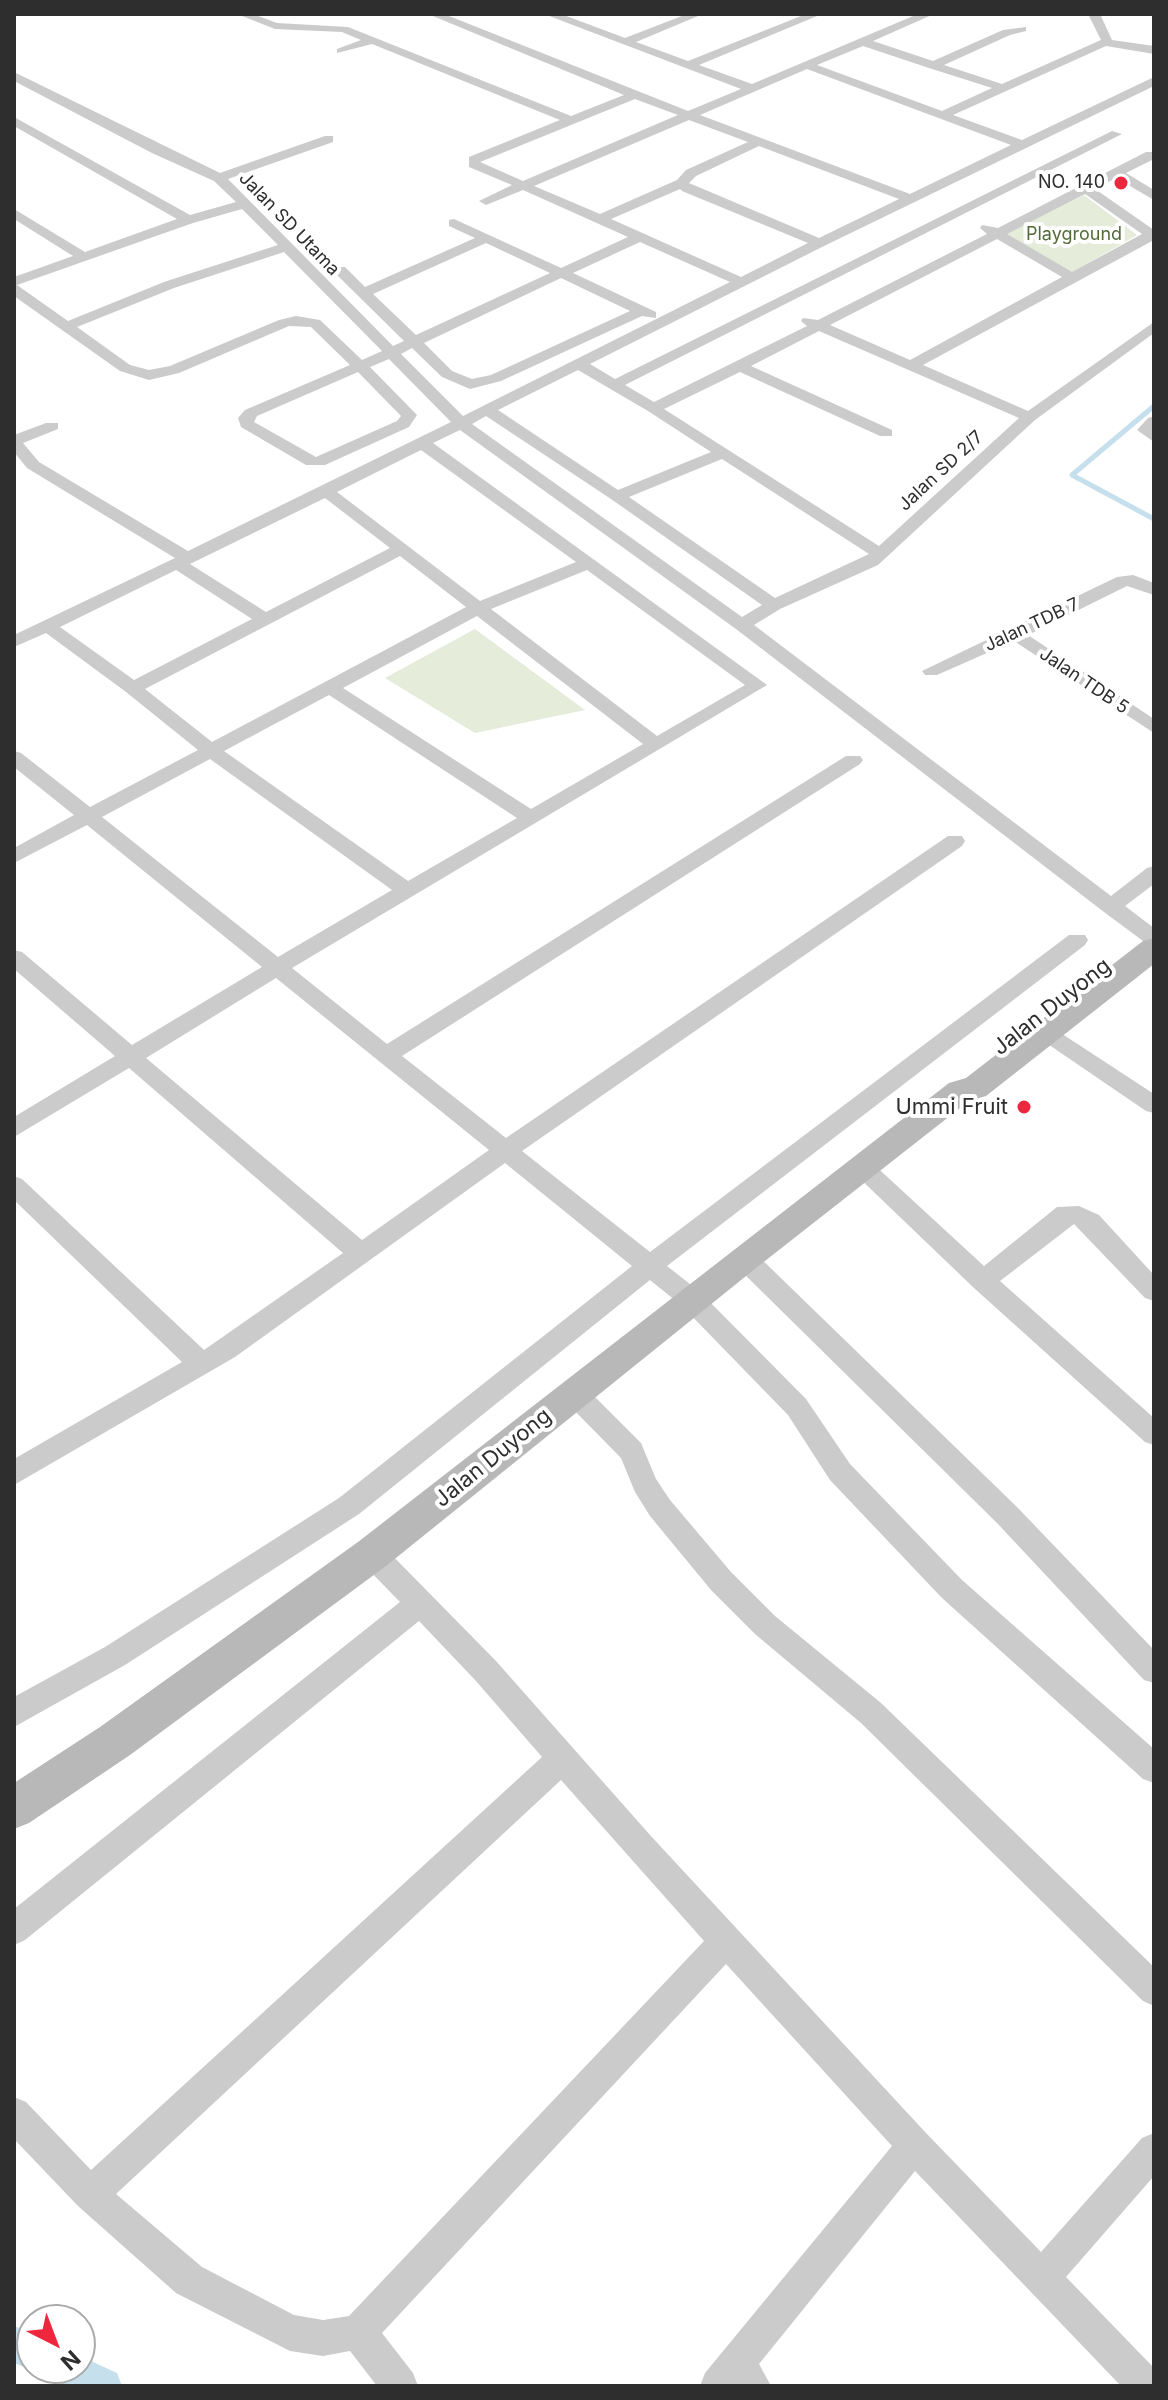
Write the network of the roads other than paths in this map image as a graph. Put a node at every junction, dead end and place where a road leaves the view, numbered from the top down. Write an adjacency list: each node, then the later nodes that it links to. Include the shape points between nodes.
1 (243, 14): 11 (street, via 275,26 344,29)
2 (550, 14): 9 (street)
3 (580, 14): 9 (street)
4 (697, 14): 12 (street)
5 (816, 14): 17 (street)
6 (928, 14): 13 (street)
7 (1094, 14): 14 (street)
8 (442, 15): 24 (street)
9 (565, 20): 12 (street)
10 (1022, 29): 18 (street)
11 (373, 40): 16 (street); 27 (street)
12 (625, 42): 17 (street)
13 (864, 42): 18 (street); 19 (street)
14 (1105, 42): 15 (street); 22 (street)
15 (1154, 50)
16 (341, 51)
17 (687, 65): 23 (street)
18 (933, 65): 22 (street)
19 (809, 66): 23 (street); 25 (street)
20 (14, 76): 35 (street, Jalan SD Utama)
21 (1154, 81): 29 (street)
22 (1003, 88): 25 (street)
23 (754, 89): 26 (street)
24 (635, 95): 26 (street); 27 (street)
25 (945, 114): 32 (street)
26 (691, 116): 31 (street); 37 (street)
27 (571, 120): 37 (street, via 474,160 480,168)
28 (14, 121): 47 (street)
29 (1122, 137): 32 (street); 34 (street); 42 (street)
30 (329, 139): 35 (street)
31 (760, 141): 33 (street); 40 (street)
32 (1023, 145): 42 (street)
33 (744, 148): 36 (street, via 691,173); 44 (street)
34 (1117, 173): 38 (street); 39 (street)
35 (219, 178): 43 (street, Jalan SD Utama)
36 (682, 183): 46 (street); 53 (street)
37 (524, 186): 41 (street); 46 (street)
38 (1086, 189): 49 (street); 50 (street)
39 (1154, 196)
40 (911, 199): 42 (street); 44 (street)
41 (486, 201)
42 (950, 202): 49 (street); 63 (street)
43 (245, 204): 47 (street); 54 (street, Jalan SD Utama)
44 (896, 206): 53 (street)
45 (17, 219): 55 (street)
46 (601, 219): 51 (street)
47 (188, 220): 55 (street)
48 (454, 223): 52 (street)
49 (996, 234): 58 (street); 66 (street)
50 (1153, 235): 58 (street)
51 (639, 237): 57 (street); 60 (street)
52 (486, 238): 57 (street); 62 (street)
53 (819, 243): 60 (street)
54 (286, 247): 68 (street, via 169,285); 70 (street, Jalan SD Utama)
55 (82, 256): 59 (street)
56 (340, 270): 62 (street)
57 (562, 273): 64 (street); 69 (street)
58 (1075, 279): 74 (street)
59 (14, 282)
60 (742, 282): 65 (street)
61 (14, 289): 68 (street)
62 (363, 293): 69 (street)
63 (775, 306): 66 (street); 75 (street)
64 (642, 311): 65 (street); 69 (street, via 479,384 447,374)
65 (664, 321): 71 (street)
66 (817, 326): 73 (street); 74 (street)
67 (1154, 326): 78 (street, Jalan SD 2/7)
68 (65, 327): 72 (street, via 125,368 149,375 174,370 284,323 307,320)
69 (414, 342): 70 (street)
70 (390, 353): 72 (street); 80 (street, Jalan SD Utama)
71 (579, 364): 75 (street); 77 (street)
72 (360, 366): 72 (street, via 251,413 247,424 312,462 403,424 409,415)
73 (739, 366): 76 (street); 82 (street)
74 (910, 366): 78 (street)
75 (616, 384): 76 (street)
76 (653, 408): 86 (street)
77 (487, 410): 80 (street); 88 (street)
78 (1029, 417): 90 (street, Jalan SD 2/7)
79 (1154, 421): 83 (street, via 1145,430)
80 (461, 423): 85 (street); 97 (street, Jalan SD Utama)
81 (52, 426): 84 (street)
82 (886, 433)
83 (1154, 437)
84 (14, 442): 91 (street, via 33,465)
85 (422, 443): 87 (street); 92 (street)
86 (723, 453): 88 (street); 90 (street)
87 (326, 491): 89 (street); 91 (street)
88 (617, 496): 94 (street)
89 (401, 549): 95 (street); 96 (street)
90 (880, 554): 94 (street, Jalan SD 2/7)
91 (182, 561): 96 (street); 98 (street)
92 (588, 563): 95 (street); 105 (street, via 758,685)
93 (1154, 590): 99 (street, Jalan TDB 7, via 1123,581)
94 (774, 605): 97 (street, Jalan SD 2/7)
95 (478, 608): 103 (street); 105 (street)
96 (266, 620): 102 (street)
97 (742, 625): 115 (street, Jalan SD Utama)
98 (47, 626): 100 (street); 102 (street)
99 (1015, 634): 101 (street, Jalan TDB 7); 104 (street, Jalan TDB 5)
100 (14, 642)
101 (931, 671)
102 (133, 688): 106 (street)
103 (330, 688): 106 (street); 110 (street)
104 (1154, 727)
105 (656, 745): 110 (street)
106 (211, 751): 109 (street); 114 (street)
107 (14, 757): 109 (street)
108 (853, 760): 121 (street)
109 (88, 817): 112 (street); 119 (street)
110 (531, 818): 114 (street)
111 (955, 841): 126 (street)
112 (14, 856)
113 (1154, 873): 115 (street)
114 (407, 891): 119 (street)
115 (1111, 907): 116 (street, Jalan SD Utama)
116 (1152, 937): 120 (main road, Jalan Duyong); 123 (main road, Jalan Duyong, via 962,1077)
117 (1077, 940): 131 (street)
118 (18, 966): 122 (street)
119 (277, 967): 121 (street); 122 (street)
120 (1047, 1032): 123 (main road, Jalan Duyong, via 975,1088); 124 (street)
121 (386, 1055): 126 (street)
122 (129, 1058): 125 (street); 129 (street)
123 (960, 1091): 127 (main road, Jalan Duyong)
124 (1154, 1105)
125 (14, 1128)
126 (506, 1150): 129 (street); 131 (street)
127 (862, 1167): 130 (main road, Jalan Duyong); 132 (street)
128 (14, 1185): 135 (street)
129 (361, 1254): 135 (street)
130 (744, 1258): 134 (main road, Jalan Duyong); 141 (street, via 1007,1515)
131 (651, 1265): 134 (street); 142 (street, via 349,1506 115,1656)
132 (983, 1281): 133 (street, via 1066,1214 1090,1222); 137 (street)
133 (1154, 1291)
134 (691, 1299): 136 (main road, Jalan Duyong); 144 (street, via 797,1407 840,1472 952,1589)
135 (202, 1365): 138 (street)
136 (574, 1393): 139 (main road, Jalan Duyong); 148 (street, via 632,1451 660,1508 721,1581 871,1713)
137 (1154, 1434)
138 (14, 1473)
139 (372, 1554): 140 (street); 145 (main road, Jalan Duyong)
140 (420, 1603): 143 (street); 146 (street)
141 (1154, 1670)
142 (14, 1713)
143 (562, 1759): 147 (street); 152 (street)
144 (1154, 1769)
145 (14, 1808)
146 (14, 1929)
147 (726, 1941): 150 (street); 154 (street)
148 (1154, 1990)
149 (14, 2114): 152 (street)
150 (914, 2145): 153 (street); 155 (street)
151 (1153, 2152): 153 (street)
152 (90, 2194): 154 (street, via 189,2280 228,2302 290,2333 323,2338)
153 (1043, 2277): 157 (street)
154 (358, 2332): 156 (street)
155 (736, 2379)
156 (400, 2386)
157 (1146, 2386)

